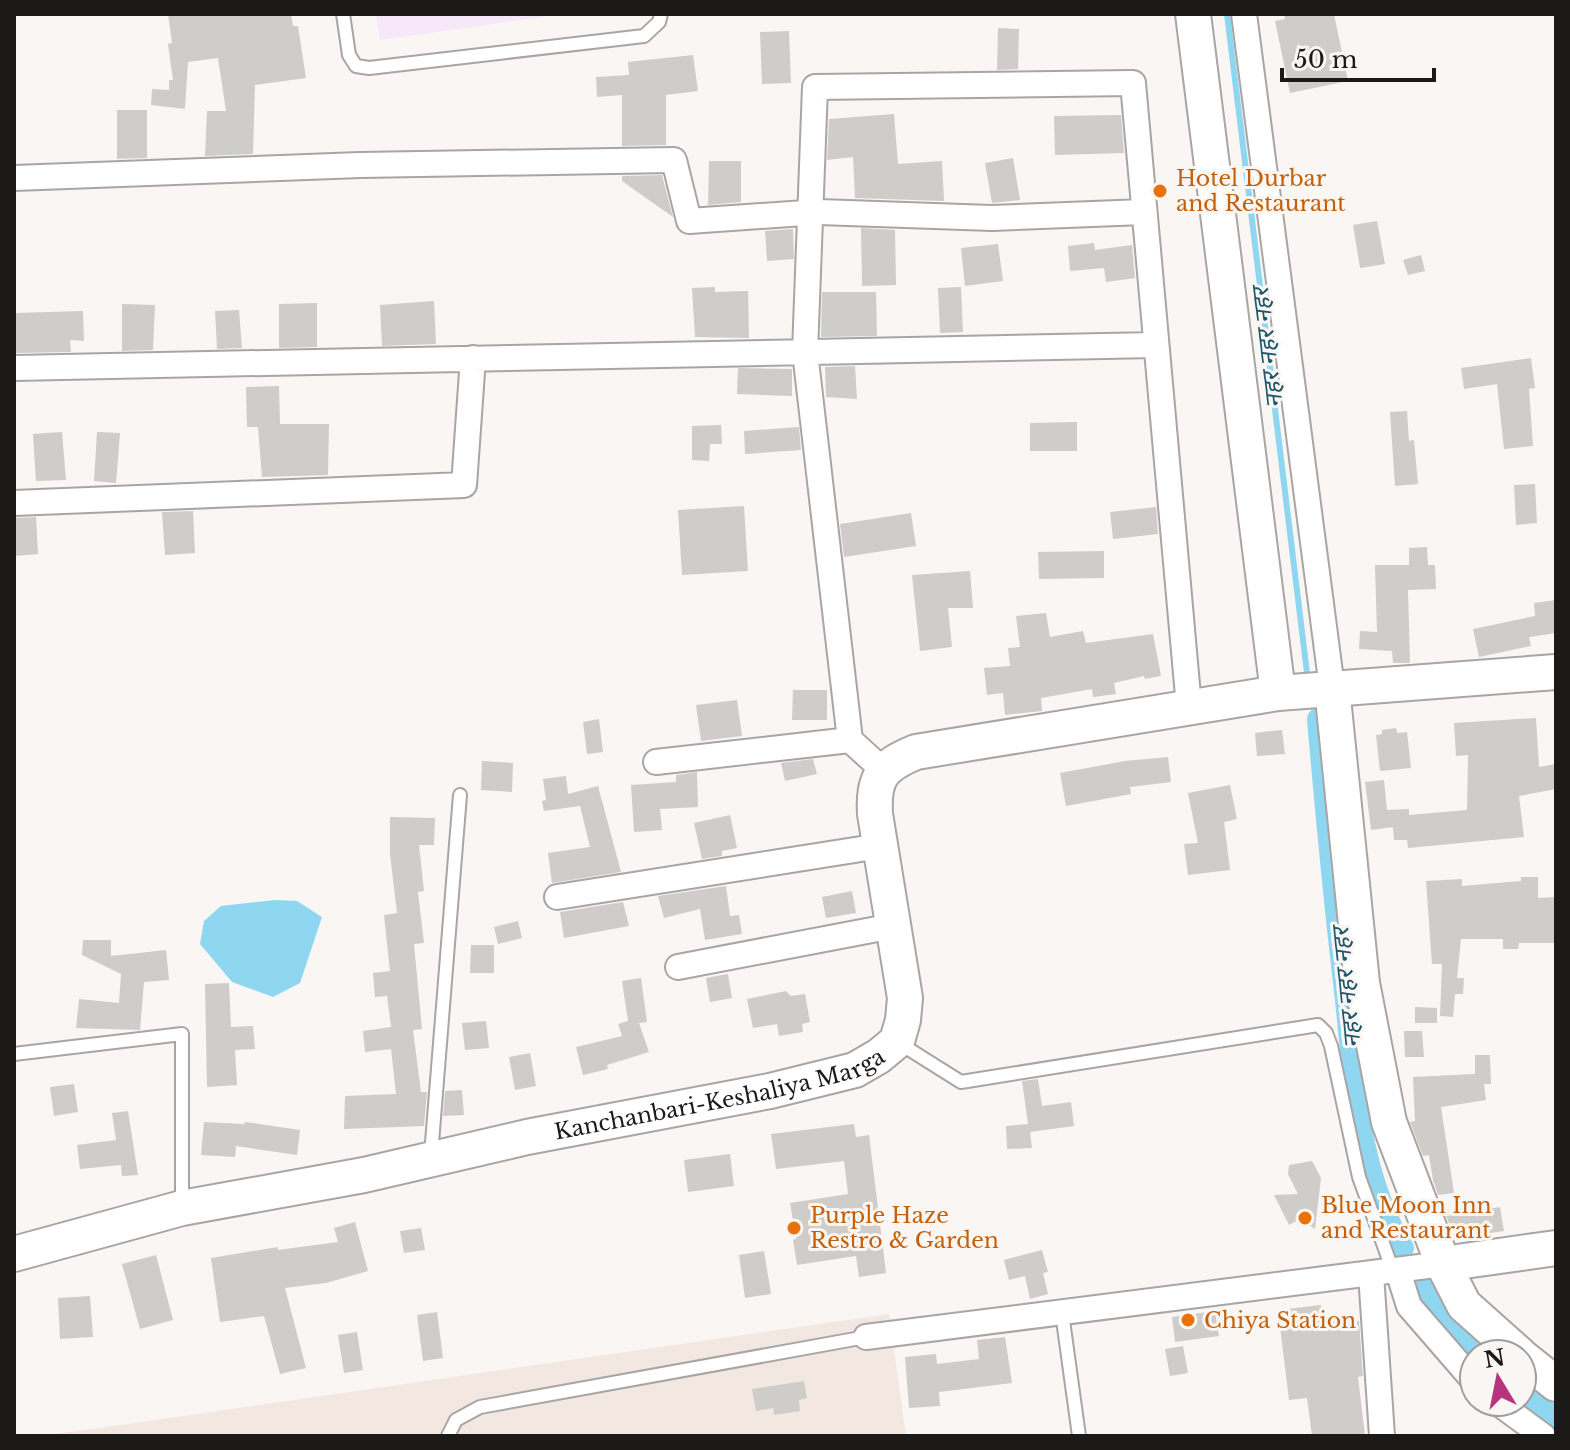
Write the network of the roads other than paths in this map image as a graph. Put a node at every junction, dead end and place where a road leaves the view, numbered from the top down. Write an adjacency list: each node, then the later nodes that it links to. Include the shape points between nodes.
1 (343, 14): 2 (lane, via 349,55 356,66 369,68 644,36)
2 (661, 14)
3 (1193, 14): 14 (street)
4 (1244, 14): 14 (street)
5 (14, 178): 7 (street, via 674,160 689,221)
6 (1143, 212): 7 (street, via 992,218); 7 (street, via 1133,83 815,87); 8 (street)
7 (811, 213): 9 (street)
8 (1155, 345): 9 (street); 15 (street)
9 (805, 352): 10 (street); 16 (street)
10 (473, 358): 11 (street); 12 (street, via 464,485)
11 (14, 368)
12 (14, 503)
13 (1556, 672): 14 (street)
14 (1307, 690): 15 (street); 30 (street, via 1389,1122)
15 (1189, 707): 18 (street, via 916,752)
16 (850, 740): 17 (street); 18 (street)
17 (656, 762)
18 (883, 770): 20 (street, Kanchanbari-Keshaliya Marga, via 874,790)
19 (460, 795): 26 (lane)
20 (880, 846): 21 (street); 22 (street, Kanchanbari-Keshaliya Marga)
21 (557, 897)
22 (893, 926): 23 (street); 24 (street, Kanchanbari-Keshaliya Marga, via 905,998)
23 (678, 967)
24 (897, 1041): 26 (street, Kanchanbari-Keshaliya Marga, via 855,1070); 31 (lane, via 961,1082 1318,1025 1331,1046 1359,1177)
25 (14, 1054): 27 (lane, via 182,1034)
26 (431, 1159): 27 (street, Kanchanbari-Keshaliya Marga)
27 (182, 1208): 29 (street, Kanchanbari-Keshaliya Marga)
28 (1556, 1248): 30 (street)
29 (14, 1254)
30 (1443, 1264): 31 (street); 34 (street, via 1464,1305)
31 (1387, 1272): 32 (street); 35 (street); 41 (street)
32 (1062, 1313): 33 (street); 40 (lane)
33 (866, 1337): 39 (lane, via 480,1407 456,1420)
34 (1502, 1338)
35 (1458, 1363)
36 (1538, 1369): 37 (street)
37 (1556, 1384)
38 (1519, 1418): 42 (street)
39 (448, 1436)
40 (1079, 1436)
41 (1382, 1436)
42 (1543, 1436)

